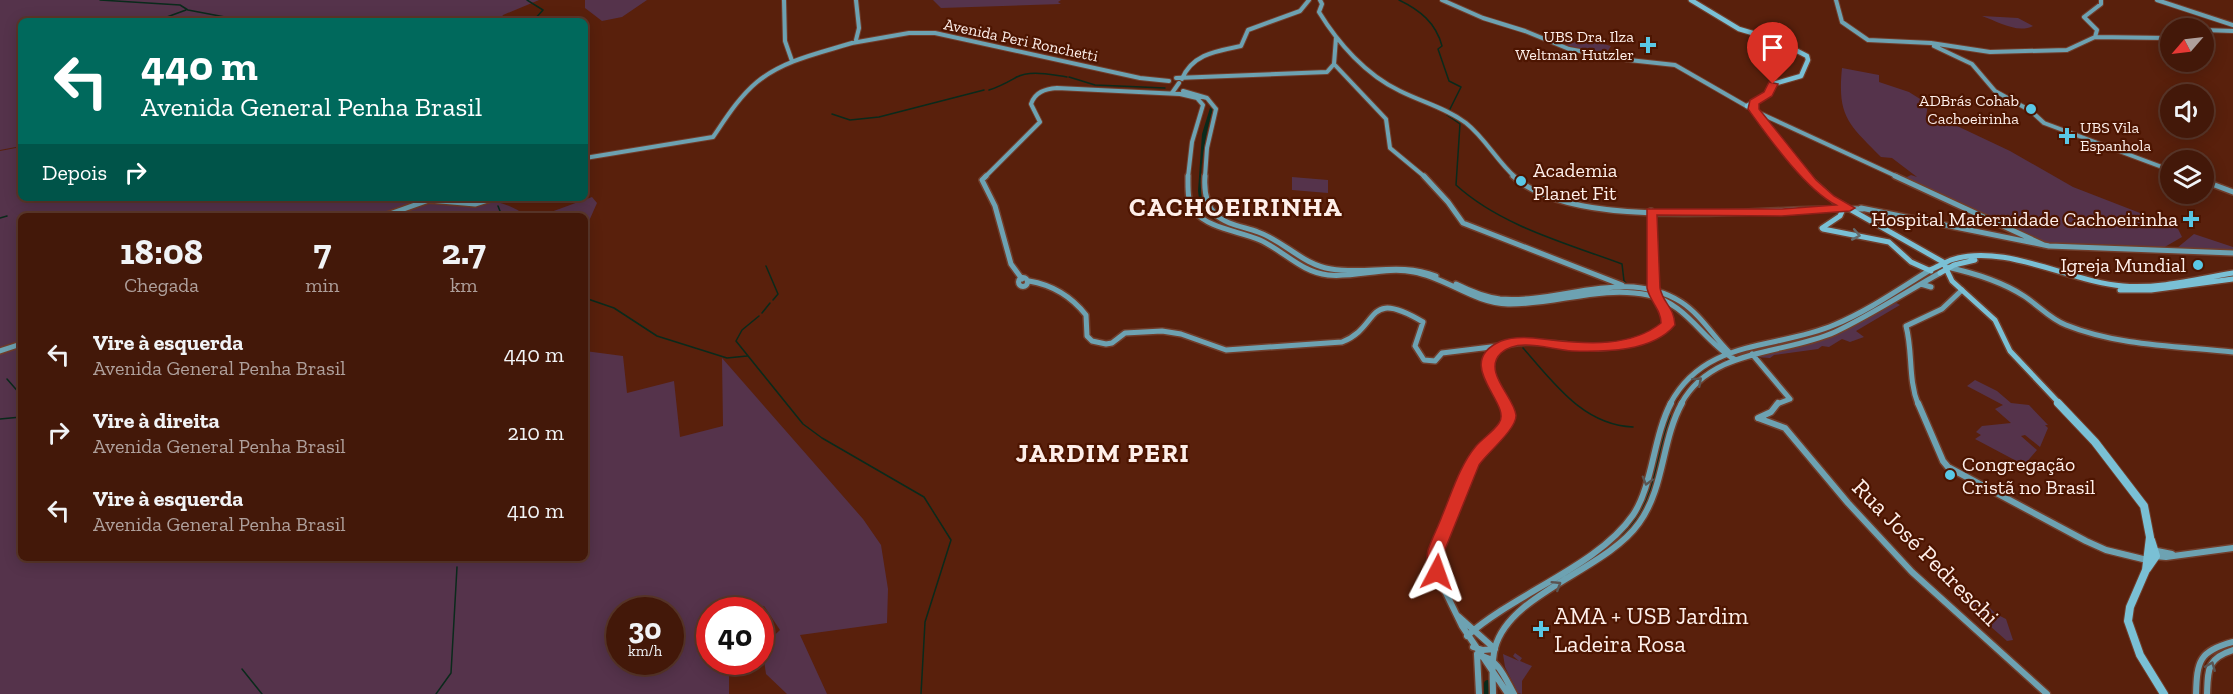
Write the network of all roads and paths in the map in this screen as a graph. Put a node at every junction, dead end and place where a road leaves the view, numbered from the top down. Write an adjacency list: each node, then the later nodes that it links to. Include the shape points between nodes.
1 (784, 0): 20 (main road, via 785,44)
2 (856, 0): 16 (main road, via 859,28)
3 (1309, 0): 18 (street, via 1300,11 1248,30)
4 (1320, 0): 15 (main road, via 1319,12)
5 (1442, 0): 30 (street, via 1570,50 1675,65)
6 (1691, 0): 28 (main road, via 1739,29 1776,40 1807,56 1801,76 1773,84 1768,94)
7 (1836, 0): 17 (main road, via 1842,22 1868,40)
8 (2101, 0): 13 (main road, via 2084,17 2097,30)
9 (2157, 0): 10 (main road)
10 (2233, 26)
11 (2214, 30): 12 (main road)
12 (2233, 31)
13 (2095, 37): 14 (main road); 17 (main road, via 2064,51 1990,52)
14 (2160, 38)
15 (1336, 39): 21 (main road); 42 (main road, via 1386,84 1470,125 1504,168 1528,188 1580,207)
16 (853, 41): 19 (street); 22 (main road, Avenida Peri Ronchetti, via 914,32 939,33 1138,78)
17 (1930, 43): 35 (main road, via 1970,63 1995,91 2043,121)
18 (1241, 46): 23 (main road, via 1202,56 1187,65)
19 (811, 56): 20 (main road)
20 (792, 59): 33 (main road, via 754,84)
21 (1334, 64): 23 (main road, via 1327,72); 60 (main road, via 1386,119 1390,149 1419,170 1463,223)
22 (1169, 81): 23 (street); 23 (main road, via 1176,78); 26 (main road)
23 (1178, 85): 25 (street); 26 (main road); 29 (main road)
24 (1107, 90): 26 (street); 75 (main road, via 1053,88 1035,95 1031,104 1040,122 982,179 995,206 1011,264 1022,279 1051,285 1062,292 1085,314 1087,336 1100,344 1112,343 1125,333 1178,333 1226,350 1342,342 1358,334 1372,312 1386,307 1423,322 1414,340 1418,355 1424,360 1435,361 1442,353)
25 (1186, 91): 27 (main road)
26 (1166, 92)
27 (1212, 101): 29 (main road); 31 (main road)
28 (1754, 103): 30 (main road); 32 (main road)
29 (1202, 105): 31 (main road); 49 (main road, via 1190,151 1191,206 1207,221 1260,240)
30 (1746, 106): 32 (street)
31 (1216, 109): 48 (main road, via 1208,142 1208,207 1222,218 1264,234)
32 (1755, 111): 41 (main road, via 1812,182); 47 (main road)
33 (713, 137): 34 (street)
34 (588, 158)
35 (2160, 166)
36 (2214, 185): 37 (main road)
37 (2233, 192)
38 (426, 201): 44 (main road)
39 (450, 201): 40 (main road, via 470,206)
40 (485, 201)
41 (1842, 208): 42 (main road); 43 (main road); 46 (main road, one-way to 46, via 1822,228)
42 (1651, 212): 68 (main road)
43 (1860, 212): 45 (main road); 47 (street)
44 (392, 213)
45 (1901, 238): 46 (main road); 53 (main road)
46 (1889, 242): 54 (main road, via 1911,262)
47 (2044, 245): 50 (street)
48 (1290, 250): 49 (main road); 51 (main road)
49 (1278, 252): 52 (main road)
50 (2233, 253)
51 (1302, 259): 52 (main road); 62 (main road, via 1340,271 1414,268 1501,299)
52 (1293, 263): 67 (main road, via 1335,276 1411,271 1478,298 1507,304)
53 (1948, 266): 54 (main road); 55 (main road); 58 (main road); 65 (main road, via 1970,260 1996,261 2098,287); 65 (main road, via 1966,257 1993,257 2092,282); 78 (main road, via 2011,289 2056,321 2076,329 2142,342)
54 (1930, 270): 55 (main road); 57 (main road)
55 (1940, 273): 58 (main road); 61 (main road)
56 (2233, 273): 65 (main road)
57 (1922, 275): 61 (main road, via 1918,280); 71 (main road, via 1836,324)
58 (1948, 276): 66 (main road)
59 (2233, 279): 65 (main road)
60 (1606, 280): 62 (main road); 64 (street)
61 (1921, 284): 63 (main road); 72 (main road, via 1835,332)
62 (1611, 286): 64 (main road); 67 (main road)
63 (1931, 287)
64 (1627, 288): 67 (main road); 68 (street)
65 (2141, 288)
66 (1962, 290): 83 (main road, via 1995,320 2010,351 2095,441 2144,506); 83 (main road, via 1945,307 1906,326 1912,389 1943,461 2086,541 2113,552)
67 (1620, 291)
68 (1655, 294): 69 (main road); 70 (street)
69 (1673, 300): 70 (main road); 79 (main road, via 1690,310)
70 (1662, 304): 74 (main road, via 1669,317 1668,325 1636,343 1583,347 1523,341)
71 (1790, 338): 72 (main road); 79 (main road)
72 (1798, 344): 80 (main road)
73 (18, 345): 76 (main road)
74 (1501, 346): 75 (main road); 77 (main road)
75 (1475, 349): 77 (main road)
76 (0, 351)
77 (1495, 351): 84 (main road, via 1489,377 1507,406 1508,422 1476,456 1436,552 1437,572)
78 (2233, 352)
79 (1726, 353): 81 (main road); 85 (main road, one-way to 85, via 1694,373 1666,407 1642,498 1620,530)
80 (1752, 354): 81 (main road); 97 (main road, Rua José Pedreschi, via 1790,399 1778,402 1771,412 1758,418 1785,428 1912,572)
81 (1734, 359): 88 (main road, one-way to 81, via 1503,633 1530,604 1606,555 1637,526 1654,497 1672,419 1681,399 1706,374)
82 (2233, 548): 83 (main road, via 2166,557)
83 (2151, 554): 98 (main road, via 2128,621 2140,655)
84 (1457, 615): 85 (main road); 86 (street)
85 (1474, 628): 86 (main road); 88 (street)
86 (1467, 636): 90 (street)
87 (2233, 642): 99 (main road, via 2202,654)
88 (1495, 649): 90 (main road); 91 (main road)
89 (2233, 650): 100 (street, one-way to 89, via 2212,659)
90 (1476, 653): 91 (main road); 92 (street); 93 (main road)
91 (1496, 663): 92 (main road); 96 (main road)
92 (1494, 675): 94 (main road); 95 (street)
93 (1479, 694)
94 (1493, 694)
95 (1508, 694)
96 (1514, 694)
97 (2047, 694)
98 (2165, 694)
99 (2196, 694)
100 (2207, 694)

